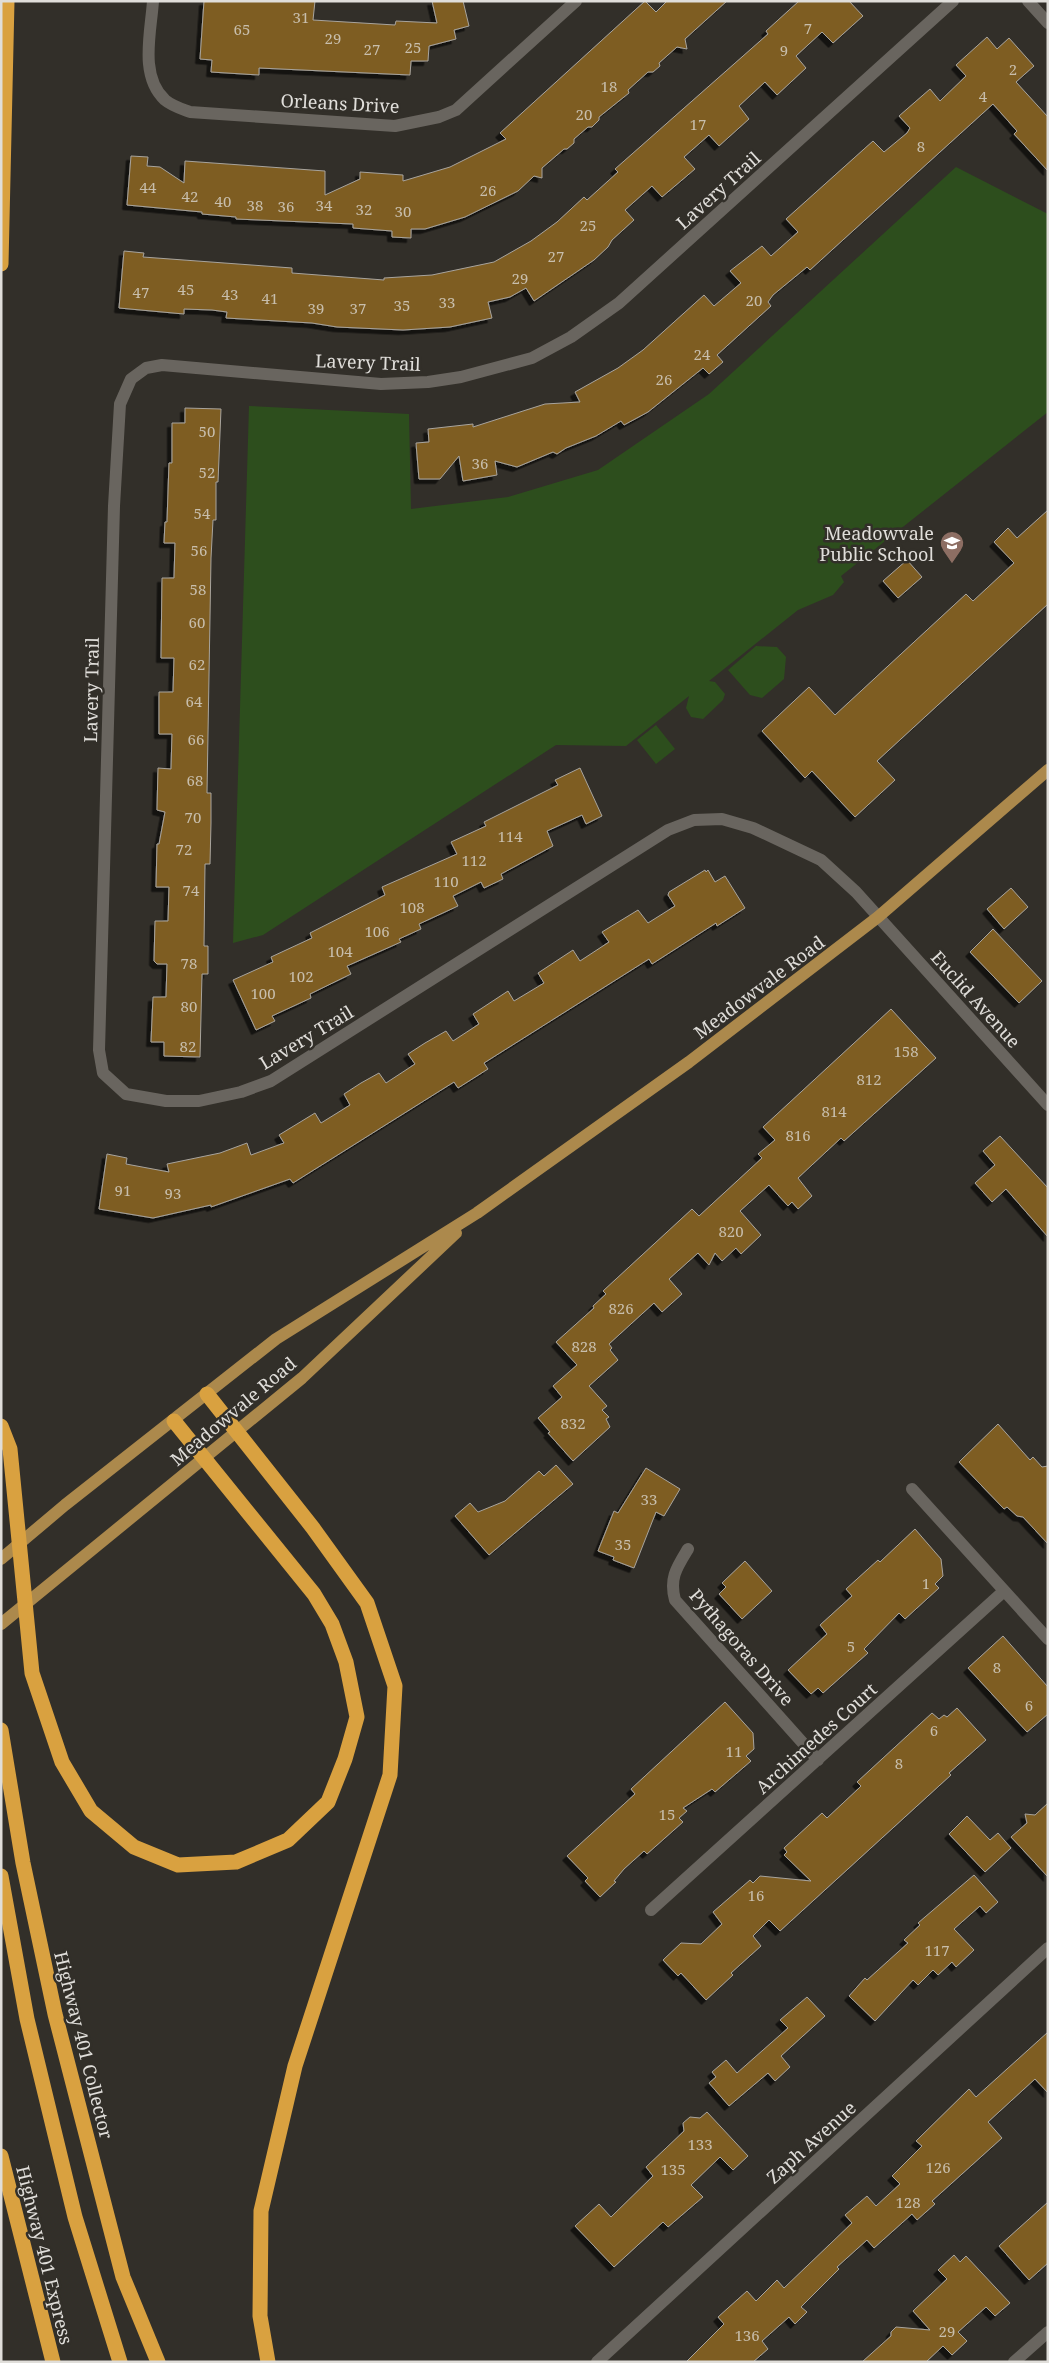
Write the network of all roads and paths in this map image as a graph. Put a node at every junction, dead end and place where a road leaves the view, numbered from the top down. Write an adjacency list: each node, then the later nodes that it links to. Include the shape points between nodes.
1 (7, 1): 7 (highway)
2 (153, 1): 3 (street, Orleans Drive, via 149,71 164,99 173,105 190,112 395,126 425,121 456,110)
3 (576, 1)
4 (954, 1): 9 (street, Lavery Trail, via 619,303 571,337 532,358 461,377 381,384 162,365 146,368 131,379 120,404 114,506 100,1050 103,1072 126,1094 199,1101 242,1092 271,1081 668,830 694,820 722,819 753,828 821,860)
5 (1028, 1): 6 (street)
6 (1048, 22)
7 (1, 264)
8 (1048, 770): 9 (main road, Meadowvale Road)
9 (878, 917): 10 (street, Euclid Avenue); 11 (main road, Meadowvale Road, via 689,1062)
10 (1048, 1105)
11 (477, 1214): 12 (main road, Meadowvale Road, via 276,1339); 15 (main road, Meadowvale Road, via 302,1378)
12 (207, 1394): 13 (main road, Meadowvale Road); 15 (highway)
13 (174, 1421): 16 (highway); 19 (main road, Meadowvale Road)
14 (1, 1426): 16 (highway, via 10,1449 32,1673 62,1762 92,1811 134,1847 178,1865 236,1862 288,1840 328,1802 345,1759 356,1717 346,1662 332,1624 314,1594)
15 (235, 1432): 16 (main road, Meadowvale Road); 33 (highway, via 313,1528 367,1603 394,1686 390,1775 295,2066 261,2211 260,2316)
16 (204, 1457): 21 (main road, Meadowvale Road)
17 (912, 1489): 20 (street)
18 (688, 1549): 24 (street, Pythagoras Drive, via 672,1580 675,1600)
19 (1, 1559)
20 (1004, 1591): 22 (street); 24 (street, Archimedes Court)
21 (1, 1624)
22 (1048, 1639)
23 (1, 1730): 32 (highway, Highway 401 Collector, via 23,1863 54,2014 123,2277)
24 (818, 1760): 26 (street, Archimedes Court)
25 (1, 1876): 31 (highway, via 27,2019 75,2217)
26 (651, 1910)
27 (1048, 1948): 34 (street, Zaph Avenue)
28 (1, 2156): 30 (highway, Highway 401 Express)
29 (1048, 2332): 35 (street)
30 (53, 2362)
31 (120, 2362)
32 (158, 2362)
33 (268, 2362)
34 (597, 2362)
35 (1014, 2362)

